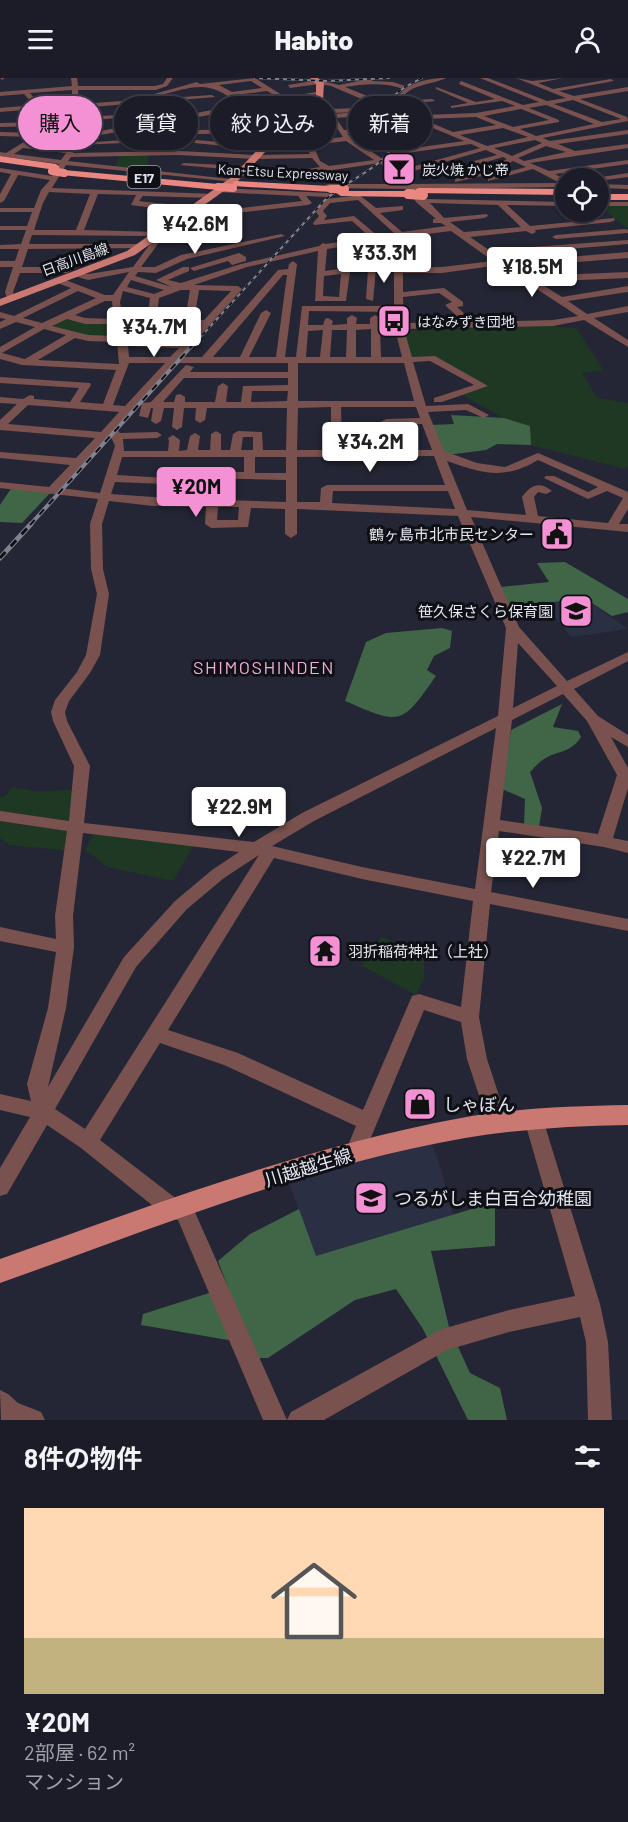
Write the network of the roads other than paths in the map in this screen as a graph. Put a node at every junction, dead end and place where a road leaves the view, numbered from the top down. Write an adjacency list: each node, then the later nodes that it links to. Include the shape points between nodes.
1 (74, 78): 42 (street)
2 (248, 78): 10 (street); 24 (street)
3 (443, 78): 16 (street)
4 (483, 78): 8 (street); 27 (street)
5 (519, 78): 14 (street)
6 (560, 78): 14 (street)
7 (604, 78): 12 (street)
8 (471, 79): 17 (street)
9 (169, 80): 30 (street, via 103,80)
10 (237, 80): 15 (street); 20 (street, via 246,84)
11 (367, 80): 22 (street); 25 (street, via 370,84 393,82)
12 (611, 81): 23 (street); 28 (street)
13 (198, 82): 15 (street); 38 (street); 46 (street)
14 (531, 82): 18 (street)
15 (211, 84): 20 (street)
16 (416, 84): 25 (street); 26 (street)
17 (455, 84): 26 (street); 37 (street)
18 (540, 86): 27 (street); 28 (street)
19 (0, 87): 29 (street, via 37,84)
20 (220, 87): 36 (street)
21 (319, 87): 22 (street); 39 (street); 39 (street, via 290,86); 102 (street, via 329,114)
22 (339, 87): 51 (street)
23 (628, 88): 54 (street)
24 (269, 89): 32 (street); 49 (street)
25 (403, 89): 33 (street); 52 (street)
26 (434, 89): 33 (street); 59 (street)
27 (515, 90): 37 (street); 58 (street)
28 (551, 90): 54 (street)
29 (41, 91): 31 (street); 41 (street)
30 (99, 91): 35 (street); 43 (street); 44 (street)
31 (26, 92): 34 (street); 40 (street)
32 (249, 92): 36 (street); 48 (street)
33 (416, 93): 61 (street)
34 (0, 94)
35 (136, 94): 45 (street)
36 (230, 94)
37 (491, 94): 53 (street)
38 (210, 95): 47 (street)
39 (303, 95): 50 (street)
40 (31, 96)
41 (65, 96)
42 (75, 96)
43 (82, 96)
44 (100, 96)
45 (159, 96)
46 (173, 96)
47 (190, 96)
48 (255, 96)
49 (280, 96)
50 (296, 96)
51 (362, 96)
52 (399, 96)
53 (504, 99): 59 (street); 65 (street)
54 (574, 99): 58 (street); 62 (street)
55 (18, 100): 56 (street)
56 (0, 102)
57 (610, 102): 62 (street)
58 (548, 103): 65 (street); 79 (street)
59 (476, 104): 64 (street)
60 (432, 105): 61 (street)
61 (439, 105): 64 (street)
62 (592, 105): 70 (street)
63 (198, 106): 73 (street)
64 (458, 107): 75 (street)
65 (524, 107): 74 (street); 75 (street)
66 (628, 108): 70 (street)
67 (18, 109): 68 (street)
68 (3, 110): 88 (street)
69 (102, 112): 80 (street)
70 (609, 112): 82 (street)
71 (210, 113): 73 (street)
72 (198, 114): 73 (street)
73 (203, 114): 83 (street)
74 (541, 114): 78 (street); 84 (street)
75 (476, 115): 77 (street); 86 (street)
76 (432, 116): 77 (street)
77 (447, 116): 100 (street)
78 (529, 116)
79 (582, 117): 84 (street); 91 (street)
80 (103, 118): 81 (street)
81 (113, 118): 92 (street, via 112,125)
82 (628, 119): 91 (street)
83 (210, 121)
84 (557, 121): 87 (street)
85 (18, 122): 88 (street)
86 (504, 123): 95 (street); 100 (street)
87 (549, 123): 94 (street); 95 (street)
88 (1, 124)
89 (198, 124): 90 (street)
90 (202, 124)
91 (601, 124): 94 (street); 96 (street)
92 (102, 125)
93 (432, 126): 99 (street)
94 (571, 130): 105 (street)
95 (511, 132): 105 (street)
96 (627, 133): 109 (street)
97 (1, 135): 98 (street)
98 (18, 135)
99 (454, 135): 100 (street); 100 (street); 108 (street)
100 (475, 135): 104 (street); 112 (street); 123 (street)
101 (348, 136): 102 (street)
102 (345, 137): 103 (street); 106 (street); 107 (street)
103 (348, 137)
104 (495, 137)
105 (530, 137): 109 (street); 112 (street)
106 (336, 138)
107 (348, 139)
108 (432, 139)
109 (545, 144): 124 (street); 131 (street)
110 (628, 146): 124 (street)
111 (114, 147): 133 (street)
112 (486, 147): 125 (street); 138 (street)
113 (18, 149): 130 (street)
114 (34, 150): 133 (street)
115 (54, 150): 133 (street)
116 (68, 150): 133 (street)
117 (77, 150): 133 (street)
118 (151, 150): 135 (street)
119 (263, 150): 128 (main road, 日高川島線)
120 (311, 150): 126 (street)
121 (362, 150): 136 (street)
122 (398, 152): 123 (street); 136 (street)
123 (411, 152): 138 (street)
124 (578, 153): 129 (street); 140 (street)
125 (503, 155): 131 (street); 154 (street, via 473,164)
126 (314, 156): 128 (street); 146 (street)
127 (118, 157): 133 (street); 135 (street); 141 (street, via 96,160); 143 (street)
128 (258, 157): 135 (street, via 172,153 171,159); 144 (main road, 日高川島線)
129 (553, 157): 132 (street); 148 (street)
130 (2, 158): 133 (highway, Kan-Etsu Expressway / E17); 133 (street)
131 (512, 158): 137 (street); 154 (street)
132 (538, 159): 137 (street); 147 (street)
133 (65, 161): 141 (street); 156 (street); 172 (highway, Kan-Etsu Expressway / E17); 174 (street)
134 (628, 162): 140 (street)
135 (149, 163): 143 (street); 162 (street, via 169,174 188,176 190,172)
136 (384, 163): 138 (street); 146 (street); 153 (street)
137 (524, 163): 142 (street)
138 (425, 164): 150 (street); 153 (street)
139 (184, 165): 144 (street)
140 (605, 165): 148 (street)
141 (92, 166): 143 (street)
142 (533, 167): 152 (street); 163 (street)
143 (112, 168)
144 (247, 168): 145 (street); 162 (main road, 日高川島線)
145 (309, 168): 146 (street); 173 (street)
146 (327, 168): 178 (street, via 342,182)
147 (563, 168)
148 (582, 168)
149 (0, 170): 156 (street)
150 (434, 171)
151 (555, 172): 152 (street)
152 (548, 173): 158 (street)
153 (395, 174): 171 (street)
154 (476, 175): 163 (street); 164 (street)
155 (628, 175): 159 (street)
156 (14, 176): 161 (street); 175 (street)
157 (441, 176): 164 (street)
158 (555, 177)
159 (609, 178)
160 (536, 179): 166 (street)
161 (0, 180)
162 (234, 180): 172 (main road, 日高川島線); 173 (street)
163 (485, 181): 165 (street)
164 (448, 182): 168 (street)
165 (494, 185): 166 (street); 168 (street)
166 (548, 185): 167 (street)
167 (555, 185)
168 (431, 186): 171 (street)
169 (611, 186): 170 (street)
170 (628, 187)
171 (408, 188): 178 (street); 182 (street)
172 (219, 189): 173 (street); 177 (street); 182 (highway, Kan-Etsu Expressway / E17, bridge); 196 (main road, 日高川島線)
173 (301, 189): 178 (street); 200 (street, via 308,203 245,210)
174 (45, 190): 176 (street); 195 (street)
175 (3, 191): 184 (street)
176 (95, 191): 177 (street); 213 (street)
177 (142, 192): 191 (street, via 134,203)
178 (332, 192): 185 (street)
179 (555, 194): 182 (highway, Kan-Etsu Expressway / E17)
180 (609, 195): 181 (highway)
181 (628, 195)
182 (420, 196): 183 (street); 186 (street); 209 (street)
183 (390, 199): 185 (street); 185 (street)
184 (0, 201)
185 (364, 202): 193 (street); 219 (street, via 328,201 319,211 323,216 317,223 354,218); 233 (street)
186 (466, 202): 187 (street); 198 (street)
187 (499, 202): 188 (street); 210 (street)
188 (536, 203): 192 (street); 205 (street)
189 (609, 204): 190 (street)
190 (628, 204)
191 (147, 205): 196 (street); 197 (street)
192 (555, 206)
193 (400, 208)
194 (0, 210): 195 (street)
195 (37, 210): 211 (street)
196 (191, 211): 199 (main road, 日高川島線); 202 (street)
197 (136, 212)
198 (484, 216): 209 (street); 223 (street)
199 (181, 218): 204 (main road, 日高川島線); 206 (street)
200 (256, 219)
201 (611, 220): 203 (street); 215 (street)
202 (226, 222): 206 (street); 221 (street, via 242,232)
203 (584, 223): 205 (street)
204 (172, 224): 206 (street, via 199,230); 216 (main road, 日高川島線)
205 (563, 224): 210 (street); 217 (street)
206 (216, 225)
207 (271, 227): 222 (street, via 282,236)
208 (0, 228): 211 (street)
209 (451, 228): 223 (street); 233 (street); 238 (street)
210 (528, 228): 220 (street); 223 (street)
211 (30, 231): 213 (street); 231 (street)
212 (251, 231): 222 (street)
213 (79, 232): 214 (street)
214 (108, 232): 216 (street); 228 (street)
215 (627, 232): 217 (street)
216 (157, 235): 218 (street); 234 (main road, 日高川島線)
217 (572, 236): 220 (street)
218 (193, 238)
219 (376, 238): 233 (street); 237 (street, via 342,239)
220 (541, 238): 232 (street)
221 (208, 239)
222 (262, 239): 225 (street)
223 (509, 241): 232 (street); 238 (street)
224 (628, 242): 226 (street)
225 (245, 243): 229 (street, via 258,249); 235 (street)
226 (586, 245): 232 (street); 240 (street)
227 (74, 246): 228 (street); 231 (street); 258 (street)
228 (104, 246): 234 (street)
229 (270, 246)
230 (0, 247): 231 (street)
231 (24, 247): 248 (street)
232 (551, 247)
233 (397, 249): 237 (street); 246 (street, via 442,270); 249 (street); 252 (street); 276 (street)
234 (153, 250): 235 (street, via 173,254); 256 (street); 258 (main road, 日高川島線)
235 (197, 250): 250 (street)
236 (296, 252): 237 (street, via 309,245); 251 (street); 255 (street)
237 (324, 253): 243 (street); 249 (street); 272 (street, via 318,299)
238 (487, 253): 246 (street)
239 (623, 255): 240 (street); 247 (street)
240 (600, 258): 242 (street)
241 (30, 260): 248 (street)
242 (582, 260): 244 (street); 260 (street)
243 (332, 262)
244 (532, 262): 246 (street); 259 (street)
245 (0, 264): 248 (street)
246 (504, 264): 266 (street)
247 (628, 264)
248 (18, 265): 258 (street); 270 (street, via 9,292)
249 (344, 265): 252 (street); 272 (street)
250 (166, 266): 253 (street); 256 (street)
251 (241, 266): 254 (street); 264 (street)
252 (372, 267): 273 (street)
253 (190, 268): 254 (street); 254 (street, via 239,256 243,259); 263 (street, via 160,280)
254 (213, 271): 263 (street)
255 (291, 272): 282 (street, via 281,272); 284 (street)
256 (132, 273): 258 (street); 263 (street); 268 (street)
257 (628, 275): 260 (street)
258 (67, 276): 262 (street); 270 (main road, 日高川島線)
259 (556, 278): 260 (street); 266 (street, via 566,286)
260 (599, 278): 267 (street)
261 (195, 287): 263 (street); 264 (street); 291 (street)
262 (78, 288): 271 (street); 287 (street)
263 (177, 288): 269 (street)
264 (222, 288): 292 (street, via 238,289)
265 (628, 289): 267 (street)
266 (545, 290): 275 (street)
267 (612, 291): 275 (street)
268 (120, 293): 269 (street); 271 (street); 289 (street, via 116,302)
269 (155, 297): 290 (street)
270 (11, 298): 277 (main road, 日高川島線)
271 (104, 298): 286 (street)
272 (343, 299): 273 (street)
273 (370, 299): 276 (street)
274 (427, 300): 276 (street)
275 (561, 300): 288 (street)
276 (398, 302): 280 (street); 294 (street, via 441,290 460,304 450,305); 299 (street)
277 (0, 303)
278 (329, 309): 279 (street); 295 (street, via 305,309); 296 (street)
279 (353, 309): 280 (street); 297 (street)
280 (375, 309): 298 (street)
281 (628, 309): 288 (street)
282 (245, 313): 283 (street); 311 (street)
283 (266, 313): 284 (street); 312 (street)
284 (286, 313): 313 (street)
285 (0, 315): 287 (street)
286 (66, 316): 289 (street); 303 (street)
287 (12, 318): 293 (street); 303 (street)
288 (588, 318): 294 (street); 301 (street)
289 (120, 322): 290 (street); 304 (street)
290 (151, 323): 291 (street)
291 (189, 323): 292 (street)
292 (206, 323): 306 (street)
293 (0, 326)
294 (473, 326): 299 (street)
295 (304, 328): 296 (street); 314 (street)
296 (327, 328): 297 (street); 319 (street)
297 (352, 328): 298 (street); 315 (street)
298 (375, 328): 299 (street); 316 (street)
299 (399, 328): 317 (street)
300 (628, 329): 301 (street)
301 (611, 332): 305 (street)
302 (73, 335): 303 (street); 303 (street); 308 (street)
303 (38, 341): 307 (street); 318 (street)
304 (122, 341): 306 (street); 308 (street); 320 (street)
305 (628, 344)
306 (186, 345): 310 (street)
307 (0, 351)
308 (81, 354): 318 (street); 320 (street); 325 (street)
309 (0, 356): 318 (street)
310 (172, 360): 311 (street); 320 (street); 341 (street)
311 (200, 360): 312 (street); 321 (street)
312 (239, 360): 313 (street); 322 (street)
313 (280, 360): 314 (street)
314 (297, 360): 319 (street); 323 (street)
315 (351, 360): 316 (street); 319 (street)
316 (376, 360): 317 (street)
317 (407, 360): 329 (street, via 432,358 483,386); 343 (street)
318 (27, 362)
319 (329, 363)
320 (123, 364): 340 (street)
321 (183, 375): 322 (street); 328 (street)
322 (235, 375): 323 (street)
323 (293, 375): 327 (street)
324 (0, 380): 325 (street)
325 (49, 382): 330 (street); 334 (street, via 86,385)
326 (223, 386): 338 (street)
327 (292, 388): 332 (street); 339 (street, via 247,388)
328 (170, 389): 335 (street); 336 (street, via 180,389)
329 (438, 400)
330 (26, 402): 331 (street); 334 (street); 342 (street)
331 (2, 404): 342 (street)
332 (293, 404): 333 (street); 339 (street); 354 (street)
333 (336, 404): 343 (street); 355 (street)
334 (73, 405): 340 (street)
335 (157, 405): 336 (street); 345 (street, via 146,405); 347 (street)
336 (180, 405): 337 (street); 361 (street)
337 (202, 405): 338 (street); 346 (street)
338 (220, 405): 339 (street)
339 (246, 405)
340 (107, 408): 341 (street)
341 (128, 409): 349 (street)
342 (16, 411): 348 (street)
343 (422, 411): 344 (street, via 468,406); 357 (street, via 386,427); 358 (street)
344 (484, 415)
345 (144, 416)
346 (200, 420)
347 (156, 421)
348 (0, 426): 349 (street)
349 (110, 433): 352 (street); 359 (street); 367 (street)
350 (367, 433): 356 (street)
351 (216, 434): 363 (street)
352 (157, 435)
353 (195, 436): 362 (street)
354 (291, 453): 355 (street); 365 (street); 371 (street)
355 (338, 453): 356 (street)
356 (369, 453): 357 (street)
357 (389, 453): 358 (street)
358 (438, 453): 369 (street, via 457,463 510,470 538,456); 379 (street)
359 (119, 454): 360 (street); 372 (street)
360 (158, 454): 361 (street); 368 (street)
361 (173, 454): 362 (street)
362 (197, 454): 363 (street); 370 (street)
363 (215, 454): 364 (street)
364 (236, 454): 365 (street); 365 (street, via 238,434 258,434)
365 (254, 454): 373 (street)
366 (0, 455): 367 (street)
367 (79, 462): 377 (street)
368 (153, 467)
369 (568, 470): 376 (street); 376 (street, via 550,478 588,496)
370 (198, 473): 373 (street); 383 (street)
371 (291, 476): 373 (street); 386 (street)
372 (109, 478): 374 (street); 380 (street)
373 (251, 479): 385 (street)
374 (166, 481)
375 (0, 485): 377 (street)
376 (607, 487): 382 (street)
377 (53, 490): 380 (street)
378 (546, 491): 389 (street, via 536,488 528,497)
379 (454, 492): 381 (street); 388 (street)
380 (103, 496): 383 (street); 402 (street, via 96,524 97,569 103,594 93,655 58,712 82,766)
381 (357, 497): 387 (street); 387 (street, via 327,488); 388 (street)
382 (628, 498): 390 (street)
383 (186, 503): 384 (street)
384 (212, 503): 385 (street); 385 (street, via 211,524 244,524)
385 (249, 503): 386 (street)
386 (290, 504): 387 (street); 392 (street)
387 (326, 506)
388 (464, 513): 389 (street); 393 (street)
389 (532, 520): 390 (street)
390 (611, 527): 391 (street)
391 (628, 528)
392 (291, 534)
393 (513, 628): 395 (street); 396 (street)
394 (628, 657): 395 (street)
395 (567, 687): 396 (street); 397 (street)
396 (505, 718): 401 (street); 405 (street, via 308,817)
397 (593, 719): 398 (street); 399 (street)
398 (628, 742)
399 (626, 779): 403 (street)
400 (0, 816): 402 (street)
401 (493, 825): 403 (street); 406 (street)
402 (75, 827): 405 (street); 409 (street, via 64,916)
403 (603, 841): 404 (street)
404 (628, 847)
405 (263, 849): 406 (street); 411 (street); 413 (street, via 218,874 181,905 130,962)
406 (483, 897): 407 (street); 410 (street)
407 (628, 925)
408 (0, 934): 409 (street)
409 (65, 947): 413 (street, via 57,1008 37,1084)
410 (470, 1017): 416 (street, via 419,1001); 417 (street, via 477,1059)
411 (156, 1034): 416 (street, via 231,1059); 418 (street)
412 (0, 1102): 413 (street)
413 (44, 1112): 418 (street); 420 (street)
414 (628, 1115): 415 (main road, 川越越生線)
415 (534, 1119): 417 (main road, 川越越生線); 423 (street)
416 (368, 1122): 419 (street)
417 (498, 1123): 419 (main road, 川越越生線, via 440,1132)
418 (88, 1142): 421 (street)
419 (356, 1153): 421 (main road, 川越越生線, via 291,1170)
420 (0, 1186)
421 (179, 1209): 422 (main road, 川越越生線); 426 (street)
422 (0, 1271)
423 (590, 1304): 427 (street, via 442,1340); 428 (street, via 597,1342)
424 (0, 1402): 425 (street, via 11,1413)
425 (33, 1420)
426 (275, 1420)
427 (299, 1420)
428 (600, 1420)

